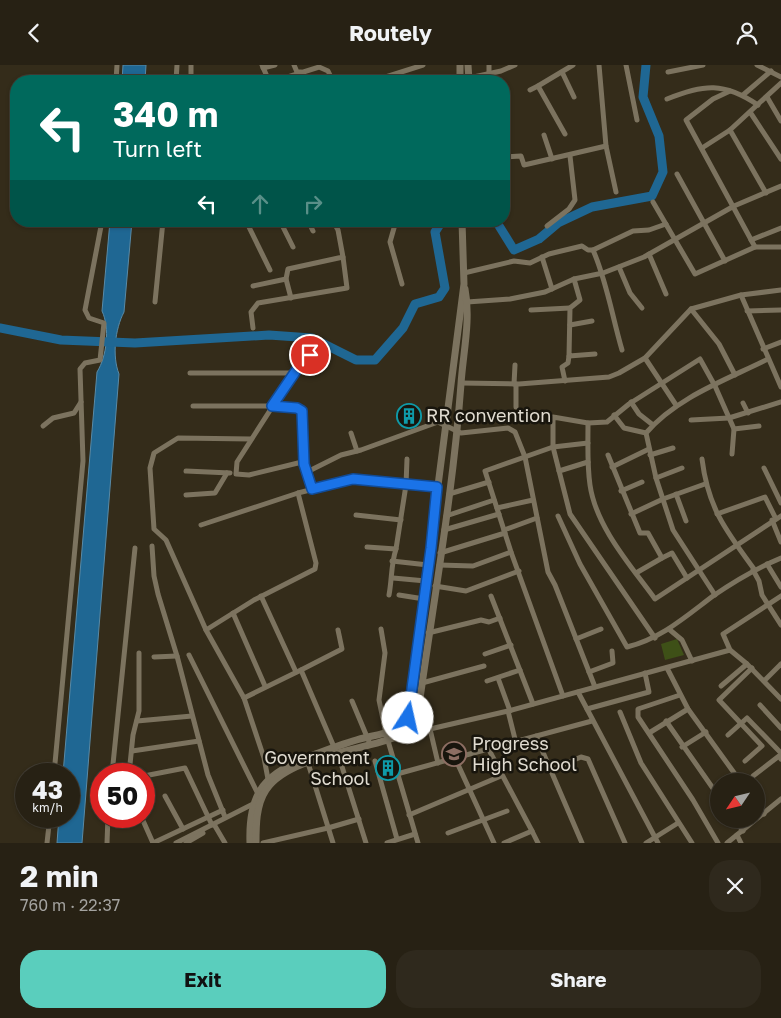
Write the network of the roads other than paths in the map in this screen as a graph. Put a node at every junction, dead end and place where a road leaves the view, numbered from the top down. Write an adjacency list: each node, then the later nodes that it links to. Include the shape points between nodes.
1 (275, 65): 11 (street)
2 (294, 65): 14 (street, via 297,72)
3 (423, 65): 18 (street)
4 (490, 65): 19 (street)
5 (516, 65): 19 (street)
6 (573, 65): 15 (street)
7 (598, 65): 36 (street)
8 (626, 65): 31 (street)
9 (703, 65): 16 (street)
10 (757, 65): 13 (street)
11 (263, 67)
12 (328, 68): 14 (street)
13 (771, 71): 20 (street); 25 (street)
14 (302, 72): 17 (street)
15 (562, 72): 22 (street); 26 (street)
16 (668, 72)
17 (293, 75)
18 (392, 75)
19 (489, 75)
20 (781, 77)
21 (781, 83): 27 (street)
22 (538, 85): 23 (street); 34 (street)
23 (530, 90)
24 (730, 91): 25 (street); 28 (street, via 701,87); 37 (street, via 713,99 686,120)
25 (743, 95): 29 (street)
26 (574, 97)
27 (767, 97): 29 (street); 32 (street)
28 (667, 99)
29 (758, 105): 30 (street)
30 (750, 112): 33 (street); 41 (street)
31 (637, 120)
32 (781, 121)
33 (730, 130): 37 (street); 45 (street)
34 (565, 133)
35 (544, 135): 40 (street)
36 (606, 146): 38 (street); 44 (street)
37 (702, 149): 47 (street)
38 (570, 156): 40 (street); 50 (street, via 575,200)
39 (510, 157): 40 (street, via 521,156 524,165)
40 (552, 159)
41 (781, 159)
42 (677, 174): 48 (street)
43 (781, 186): 45 (street)
44 (616, 192)
45 (766, 193): 47 (street)
46 (653, 202): 49 (street)
47 (734, 206): 48 (street); 62 (street)
48 (704, 223): 61 (street); 70 (street)
49 (666, 224): 61 (street); 66 (street, via 633,231)
50 (547, 225)
51 (101, 227): 116 (street, via 85,310 89,318 104,323 100,360 85,363 80,369)
52 (162, 227): 85 (street)
53 (249, 227): 72 (street)
54 (283, 227): 63 (street)
55 (311, 227): 60 (street)
56 (335, 227): 68 (street)
57 (394, 227): 77 (street, via 390,242)
58 (462, 227): 73 (main road)
59 (781, 228): 62 (street)
60 (313, 231)
61 (674, 240): 67 (street); 70 (street, via 695,274)
62 (751, 240): 64 (street)
63 (293, 247)
64 (755, 247): 65 (street); 70 (street)
65 (781, 247)
66 (593, 250): 69 (street, via 582,246); 74 (street)
67 (649, 254): 71 (street); 82 (street)
68 (343, 257): 75 (street, via 291,267); 84 (street, via 346,288)
69 (542, 257): 73 (street, via 530,263 514,261); 80 (street)
70 (725, 261)
71 (620, 267): 74 (street); 88 (street, via 630,293)
72 (270, 270)
73 (464, 273): 78 (main road)
74 (603, 273): 76 (street); 98 (street)
75 (286, 279): 79 (street); 84 (street)
76 (574, 279): 80 (street); 87 (street, via 580,300)
77 (402, 284)
78 (464, 284): 86 (main road); 129 (main road)
79 (253, 286)
80 (552, 289): 86 (street, via 510,299)
81 (781, 290): 83 (street)
82 (666, 294)
83 (742, 295): 89 (street); 91 (street)
84 (292, 298): 95 (street, via 254,306 251,312)
85 (155, 302)
86 (467, 302): 111 (main road)
87 (570, 308): 90 (street); 94 (street)
88 (642, 308)
89 (691, 309): 102 (street); 109 (street, via 719,343)
90 (532, 310)
91 (747, 311): 92 (street); 97 (street)
92 (781, 311)
93 (592, 321): 94 (street)
94 (570, 325): 101 (street)
95 (254, 328)
96 (781, 342): 97 (street)
97 (763, 349): 103 (street)
98 (622, 350)
99 (319, 352): 107 (street, via 304,359)
100 (595, 354): 101 (street)
101 (569, 356): 110 (street, via 568,363 562,367)
102 (645, 358): 110 (street, via 608,377); 113 (street)
103 (768, 359): 108 (street); 109 (street)
104 (515, 365): 112 (street)
105 (781, 370): 108 (street)
106 (190, 373): 107 (street)
107 (294, 373): 122 (street)
108 (774, 373): 115 (street)
109 (735, 375): 114 (street)
110 (565, 381): 112 (street)
111 (461, 383): 112 (street); 135 (main road)
112 (515, 384): 123 (street)
113 (662, 384): 114 (street, via 700,359); 118 (street); 120 (street)
114 (715, 385): 120 (street); 126 (street)
115 (781, 386)
116 (81, 401): 132 (street, via 74,413 53,418); 292 (street, via 83,461)
117 (781, 402): 124 (street)
118 (631, 403): 125 (street); 130 (street)
119 (743, 403): 124 (street)
120 (676, 405): 130 (street)
121 (193, 406): 122 (street)
122 (272, 406): 137 (street); 149 (street, via 302,411)
123 (516, 407)
124 (748, 413): 126 (street)
125 (614, 415): 128 (street, via 607,422); 136 (street, via 624,429)
126 (729, 418): 127 (street); 133 (street)
127 (691, 420)
128 (588, 423): 138 (street); 139 (street, via 554,417)
129 (446, 424): 135 (street); 141 (street, via 438,422); 163 (main road)
130 (653, 425): 136 (street)
131 (759, 426): 133 (street)
132 (43, 427)
133 (734, 429): 143 (street)
134 (351, 433): 141 (street)
135 (461, 433): 145 (street, via 508,428 515,432); 167 (main road)
136 (646, 433): 142 (street)
137 (251, 439): 157 (street, via 237,462); 225 (street, via 178,439 154,453 151,459 153,525 166,541)
138 (588, 443): 139 (street); 148 (street)
139 (553, 447): 145 (street); 154 (street)
140 (673, 448): 142 (street)
141 (357, 451): 155 (street, via 341,455)
142 (650, 452): 150 (street); 158 (street)
143 (732, 454)
144 (608, 455): 150 (street)
145 (525, 457): 159 (street, via 485,471); 172 (street)
146 (407, 459): 162 (street)
147 (702, 459): 161 (street)
148 (588, 462): 154 (street); 206 (street, via 590,487 601,517)
149 (304, 464): 155 (street); 157 (street, via 297,462 249,475)
150 (612, 467): 165 (street)
151 (682, 468): 158 (street)
152 (764, 468): 173 (street)
153 (186, 471): 156 (street)
154 (559, 471): 229 (street, via 570,514)
155 (307, 472): 164 (street)
156 (227, 473): 157 (street); 169 (street, via 214,493)
157 (236, 474)
158 (656, 478): 170 (street)
159 (489, 482): 167 (street); 171 (street)
160 (642, 482): 165 (street)
161 (705, 484): 168 (street); 176 (street)
162 (406, 485): 163 (street); 164 (street, via 353,479); 183 (street)
163 (437, 487): 201 (main road)
164 (312, 489): 166 (street)
165 (621, 491): 175 (street)
166 (298, 493): 185 (street); 216 (street, via 315,569)
167 (449, 493): 179 (main road)
168 (676, 494): 170 (street); 184 (street)
169 (186, 495)
170 (663, 499): 175 (street); 203 (street, via 673,530)
171 (494, 500): 174 (street); 179 (street)
172 (533, 500): 174 (street); 181 (street)
173 (781, 503)
174 (497, 508): 178 (street)
175 (631, 514): 197 (street, via 640,533 648,533)
176 (717, 514): 182 (street, via 765,497); 190 (street)
177 (356, 515): 183 (street)
178 (499, 515): 186 (street); 187 (street)
179 (446, 516): 186 (main road)
180 (558, 516): 229 (street, via 580,564 627,647)
181 (537, 518): 187 (street); 230 (street, via 548,572)
182 (776, 518): 188 (street); 190 (street)
183 (401, 520): 194 (street)
184 (686, 521)
185 (201, 525)
186 (444, 530): 196 (main road)
187 (504, 531): 195 (street); 196 (street)
188 (779, 531): 189 (street)
189 (781, 542)
190 (736, 545): 203 (street); 204 (street)
191 (152, 546): 237 (street, via 154,576)
192 (367, 547): 194 (street)
193 (135, 548): 293 (street)
194 (396, 549): 199 (street)
195 (511, 552): 202 (street, via 473,566); 205 (street)
196 (440, 553): 202 (main road)
197 (662, 559): 206 (street); 208 (street, via 672,553)
198 (781, 559): 200 (street)
199 (392, 561): 201 (street); 207 (street)
200 (767, 564): 204 (street); 211 (street)
201 (428, 565): 209 (main road)
202 (438, 565): 210 (main road)
203 (700, 570): 208 (street); 215 (street)
204 (754, 570): 215 (street); 219 (street, via 760,592)
205 (520, 571): 210 (street, via 466,591); 257 (street)
206 (636, 573): 208 (street, via 655,599)
207 (393, 578): 209 (street); 212 (street)
208 (687, 578)
209 (426, 581): 218 (main road)
210 (435, 587): 228 (main road)
211 (781, 587)
212 (389, 595)
213 (399, 595): 218 (street)
214 (492, 595): 221 (street)
215 (715, 595): 227 (street)
216 (261, 596): 220 (street); 245 (street)
217 (781, 596): 219 (street)
218 (424, 599): 272 (main road, via 411,708)
219 (768, 605): 222 (street); 232 (street, via 723,634)
220 (233, 613): 225 (street); 253 (street)
221 (500, 618): 228 (street); 231 (street)
222 (781, 625)
223 (381, 629): 280 (street, via 384,653 379,701)
224 (601, 629): 230 (street)
225 (206, 630): 258 (street)
226 (338, 630): 245 (street, via 342,649)
227 (670, 630): 229 (street); 239 (street, via 682,640)
228 (428, 633): 251 (main road)
229 (655, 638)
230 (576, 639): 246 (street)
231 (511, 645): 236 (street); 244 (street)
232 (730, 650): 239 (street); 242 (street)
233 (612, 651): 246 (street, via 613,663)
234 (139, 653): 268 (street, via 139,711)
235 (190, 655): 306 (street)
236 (484, 655)
237 (177, 656): 238 (street); 267 (street)
238 (154, 657)
239 (692, 661): 243 (street)
240 (781, 664): 250 (street)
241 (484, 666): 251 (street)
242 (750, 666): 250 (street); 252 (street); 271 (street, via 719,700)
243 (667, 668): 247 (street); 256 (street)
244 (520, 670): 248 (street); 261 (street)
245 (299, 671): 253 (street); 285 (street)
246 (589, 672): 254 (street)
247 (645, 673): 254 (street); 263 (street, via 649,693)
248 (498, 678): 249 (street); 265 (street)
249 (487, 681)
250 (764, 681): 259 (street)
251 (422, 683): 274 (main road, via 418,713)
252 (722, 685)
253 (265, 686): 258 (street)
254 (595, 687): 255 (street)
255 (578, 692): 257 (street); 263 (street)
256 (680, 695): 264 (street); 277 (street, via 638,709 638,717)
257 (563, 696): 261 (street)
258 (244, 698): 303 (street)
259 (781, 699)
260 (352, 701): 282 (street)
261 (533, 704): 265 (street)
262 (760, 705): 273 (street)
263 (587, 709): 269 (street)
264 (688, 709): 270 (street); 276 (street)
265 (509, 711): 275 (street); 283 (street)
266 (620, 712): 319 (street, via 641,763)
267 (192, 716): 268 (street); 281 (street)
268 (136, 721): 287 (street)
269 (592, 721): 279 (street); 334 (street)
270 (666, 721): 277 (street); 284 (street)
271 (741, 723): 278 (street); 288 (street, via 747,718); 291 (street, via 762,746)
272 (403, 725): 274 (street); 280 (main road)
273 (781, 727)
274 (410, 729): 275 (street); 280 (main road)
275 (430, 729): 296 (street)
276 (706, 732): 284 (street); 298 (street)
277 (649, 733): 355 (street)
278 (728, 735)
279 (536, 736): 283 (street); 297 (street)
280 (387, 737): 282 (main road); 301 (street)
281 (199, 741): 287 (street); 310 (street)
282 (368, 741): 285 (main road)
283 (516, 743): 286 (street)
284 (682, 747): 304 (street)
285 (336, 750): 295 (main road); 303 (main road, via 289,764); 317 (street)
286 (489, 750): 289 (street); 302 (street)
287 (132, 751): 294 (street)
288 (780, 756): 299 (street)
289 (456, 758): 296 (street); 305 (street)
290 (375, 761): 333 (street)
291 (745, 761)
292 (55, 763)
293 (113, 763)
294 (130, 763)
295 (308, 763): 309 (main road, via 274,780); 324 (street)
296 (438, 763): 301 (street)
297 (550, 770): 352 (street); 353 (street, via 581,757 588,759)
298 (734, 773)
299 (757, 773)
300 (155, 774): 316 (street, via 185,768)
301 (397, 774): 314 (street)
302 (501, 776): 305 (street); 328 (street)
303 (268, 779): 306 (main road)
304 (710, 785)
305 (468, 790): 314 (street); 318 (street)
306 (258, 794): 309 (main road)
307 (165, 796): 327 (street)
308 (781, 799): 313 (street)
309 (257, 803): 312 (main road); 315 (street)
310 (222, 810): 315 (street); 316 (street)
311 (508, 811): 318 (street)
312 (255, 813): 320 (street, via 246,810); 342 (main road); 343 (main road)
313 (765, 813)
314 (409, 815): 331 (street)
315 (226, 817): 320 (street)
316 (208, 818): 320 (street); 327 (street)
317 (359, 819): 324 (street); 346 (street)
318 (482, 820): 330 (street); 349 (street)
319 (678, 823): 334 (street); 335 (street)
320 (214, 826): 339 (street); 340 (street); 341 (street)
321 (49, 828): 336 (street)
322 (108, 828): 337 (street)
323 (146, 828): 338 (street)
324 (328, 828): 344 (street); 345 (street)
325 (741, 828): 329 (street)
326 (747, 828): 329 (street)
327 (183, 829): 338 (street)
328 (532, 831): 350 (street); 351 (street)
329 (743, 831): 332 (street)
330 (448, 833)
331 (415, 834): 333 (street); 348 (street)
332 (737, 835): 356 (street); 357 (street)
333 (397, 839): 347 (street)
334 (656, 840): 354 (street)
335 (690, 842)
336 (47, 843)
337 (107, 843)
338 (153, 843)
339 (176, 843)
340 (186, 843)
341 (224, 843)
342 (250, 843)
343 (256, 843)
344 (263, 843)
345 (333, 843)
346 (366, 843)
347 (387, 843)
348 (418, 843)
349 (494, 843)
350 (504, 843)
351 (538, 843)
352 (582, 843)
353 (625, 843)
354 (646, 843)
355 (718, 843)
356 (727, 843)
357 (741, 843)

